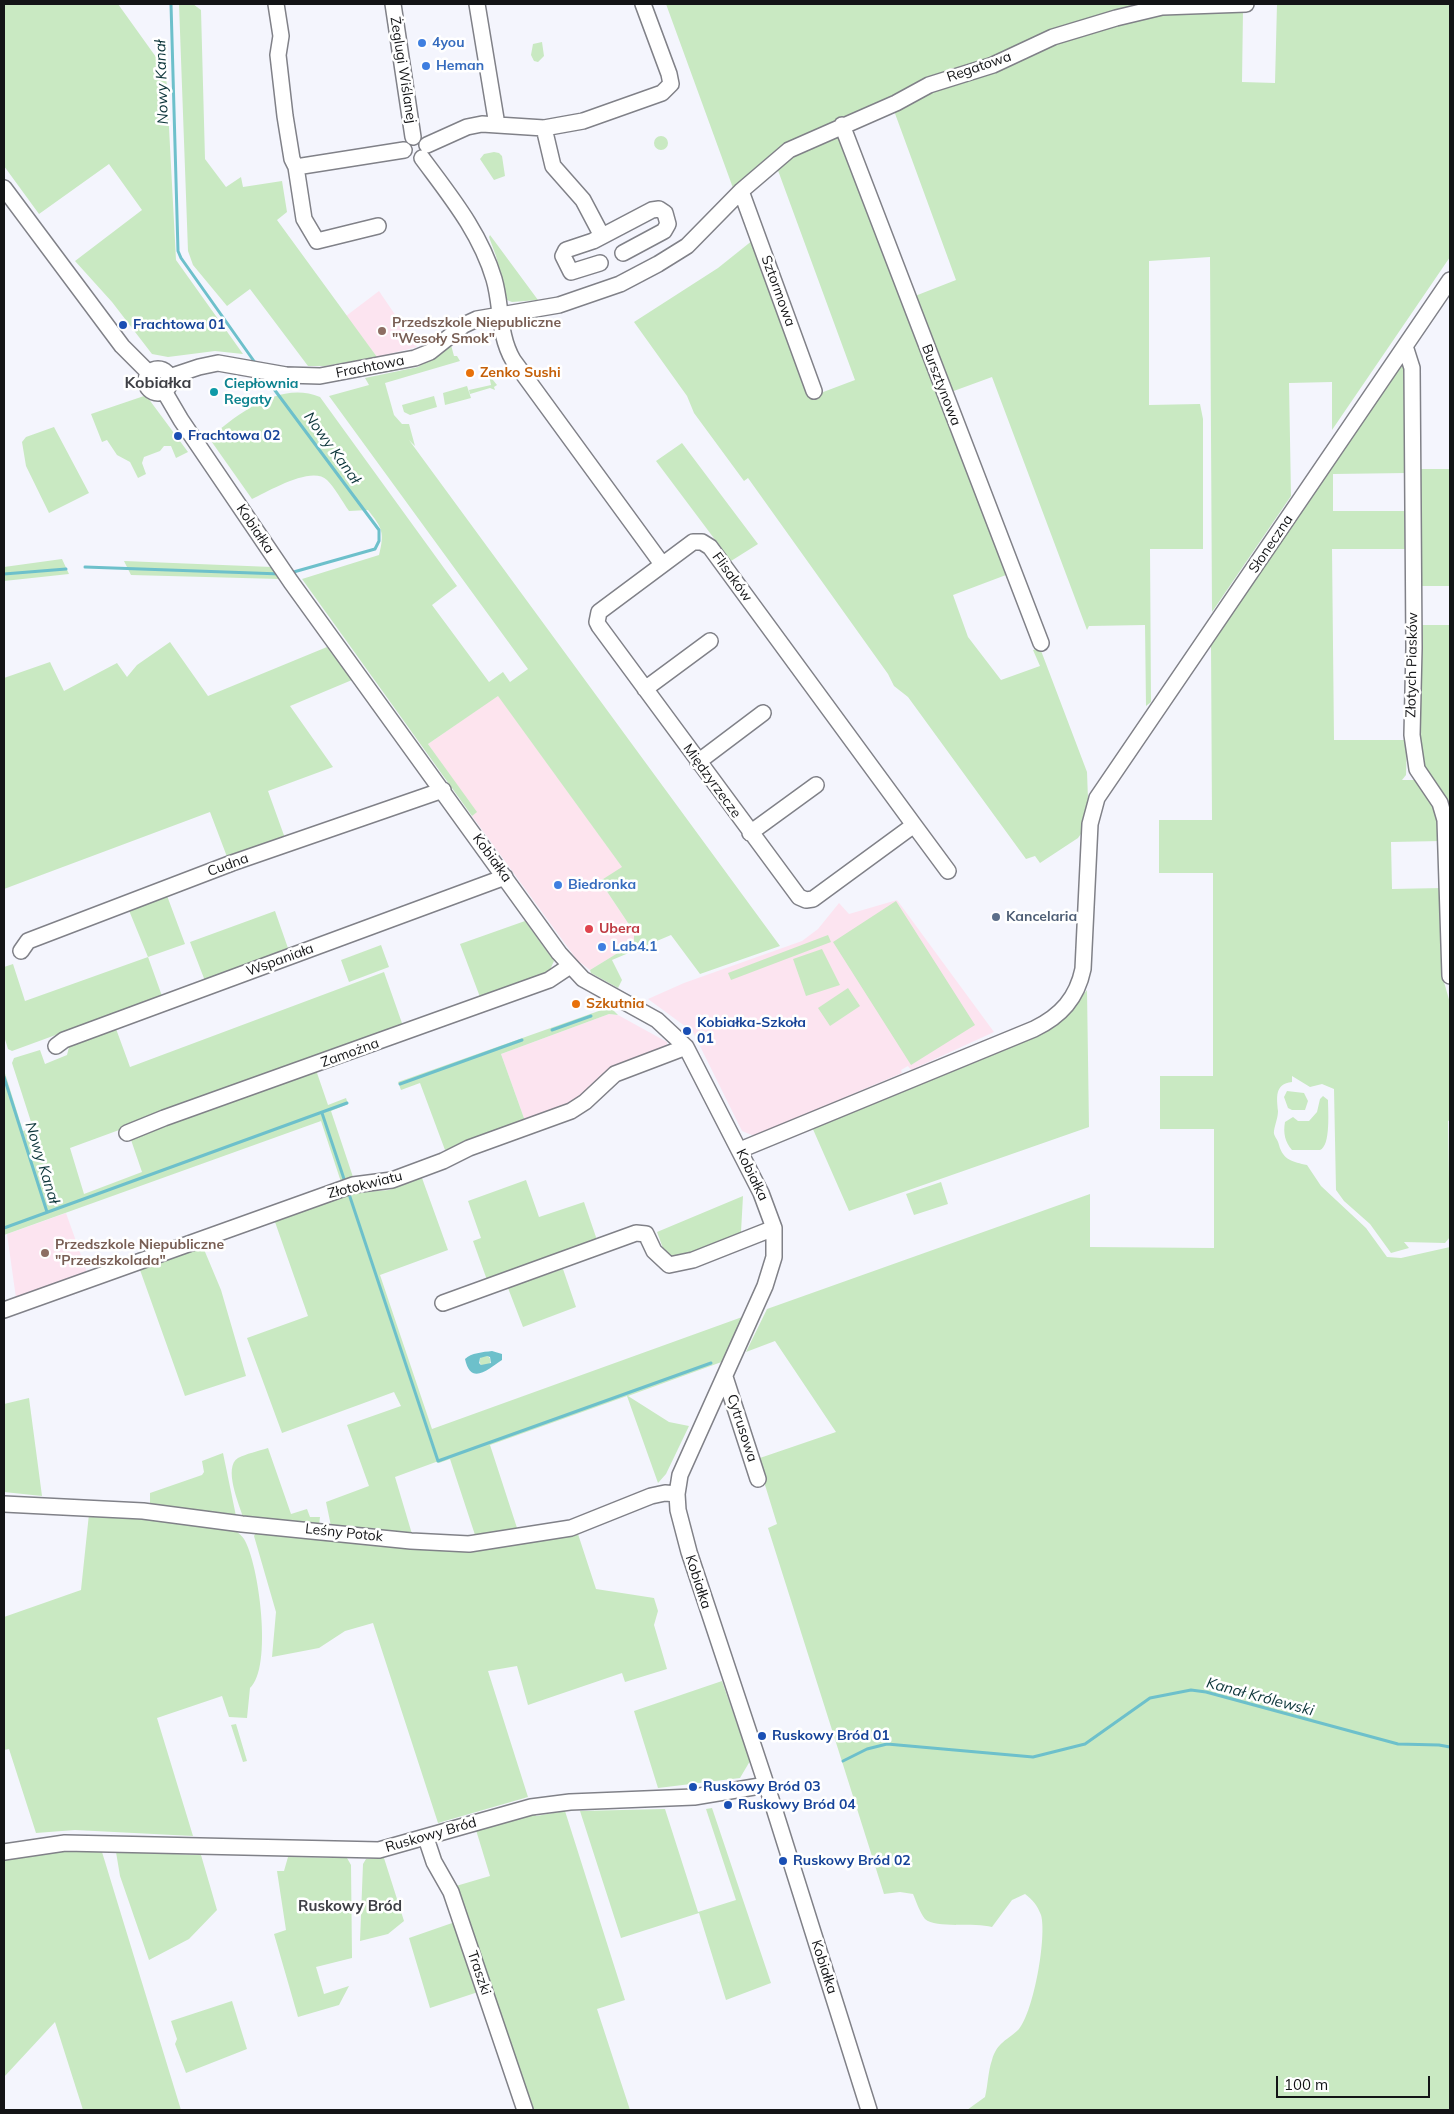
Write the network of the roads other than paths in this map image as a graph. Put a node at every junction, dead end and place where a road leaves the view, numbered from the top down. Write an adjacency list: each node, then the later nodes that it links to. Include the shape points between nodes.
1 (276, 4): 12 (street, via 285,116)
2 (392, 4): 9 (street, Żeglugi Wiślanej)
3 (477, 4): 6 (street)
4 (643, 4): 8 (street, via 671,84 666,90 583,121)
5 (1246, 4): 7 (street, Regatowa, via 1162,7 1052,37 993,65 929,85 896,103)
6 (496, 125): 8 (street); 11 (street, via 467,127)
7 (842, 125): 14 (street, Regatowa, via 789,150); 26 (street, Bursztynowa)
8 (544, 128): 16 (street, via 553,166 583,200)
9 (413, 137): 10 (street, Żeglugi Wiślanej, via 406,142); 11 (street, Żeglugi Wiślanej, via 422,139)
10 (404, 150): 11 (street, via 411,159); 12 (street)
11 (424, 151): 20 (street, Żeglugi Wiślanej, via 479,238 494,279)
12 (296, 167): 15 (street, via 304,219 317,241)
13 (4, 188): 22 (street, via 122,346 148,373 148,387 155,392)
14 (739, 194): 20 (street, Frachtowa, via 687,246 620,284 559,305); 23 (street, Sztormowa)
15 (378, 226)
16 (602, 236): 17 (street, via 652,210 665,213 668,224 664,231); 18 (street, via 566,250 563,256 571,272)
17 (623, 253)
18 (600, 263)
19 (1450, 280): 21 (street, Słoneczna)
20 (499, 316): 22 (street, Frachtowa, via 464,324 430,352 415,358 332,375 286,375 212,364); 24 (street, via 503,338 513,360)
21 (1405, 346): 38 (street, Złotych Piasków, via 1412,368 1412,735 1417,769 1440,803 1445,820); 42 (street, Słoneczna, via 1092,808 1083,968 1077,990 1063,1010 1034,1029)
22 (166, 384): 31 (street, Kobiałka, via 181,420 291,582)
23 (814, 391)
24 (662, 564): 27 (street, Międzyrzecze, via 602,608 597,616 599,626); 32 (street, Flisaków, via 693,542 702,542 710,547)
25 (710, 641): 27 (street)
26 (1041, 643)
27 (645, 689): 29 (street, Międzyrzecze)
28 (763, 713): 29 (street)
29 (698, 762): 33 (street, Międzyrzecze)
30 (816, 784): 33 (street)
31 (443, 790): 35 (street, Kobiałka); 36 (street, Cudna, via 232,863 28,941)
32 (914, 825): 33 (street, Międzyrzecze, via 809,900 796,895); 34 (street, Flisaków)
33 (750, 833)
34 (948, 871)
35 (505, 876): 37 (street, Kobiałka); 39 (street, Wspaniała, via 64,1040)
36 (21, 951)
37 (570, 966): 40 (street, Kobiałka, via 595,987 657,1020); 41 (street, Zamożna, via 549,980)
38 (1450, 976)
39 (56, 1046)
40 (686, 1047): 42 (street, Kobiałka); 45 (street, Złotokwiatu, via 615,1074 585,1102 564,1114 469,1148 444,1161 392,1180 348,1187)
41 (127, 1133)
42 (740, 1150): 43 (street, Kobiałka, via 768,1207)
43 (774, 1228): 44 (street, via 693,1260 669,1265 654,1251 646,1234 636,1233); 46 (street, Kobiałka, via 775,1248 770,1272)
44 (443, 1303)
45 (4, 1310)
46 (726, 1377): 47 (street, Cytrusowa); 48 (street, Kobiałka, via 686,1459)
47 (758, 1479)
48 (677, 1494): 49 (street, Leśny Potok, via 651,1496 571,1528 469,1544 242,1524 143,1511); 50 (street, Kobiałka, via 688,1552)
49 (4, 1504)
50 (766, 1784): 51 (street, Ruskowy Bród, via 694,1797 552,1804 505,1814); 54 (street, Kobiałka)
51 (426, 1838): 52 (street, Ruskowy Bród, via 365,1851 65,1843); 53 (street, Traszki, via 434,1862 451,1892)
52 (4, 1852)
53 (525, 2110)
54 (869, 2110)

